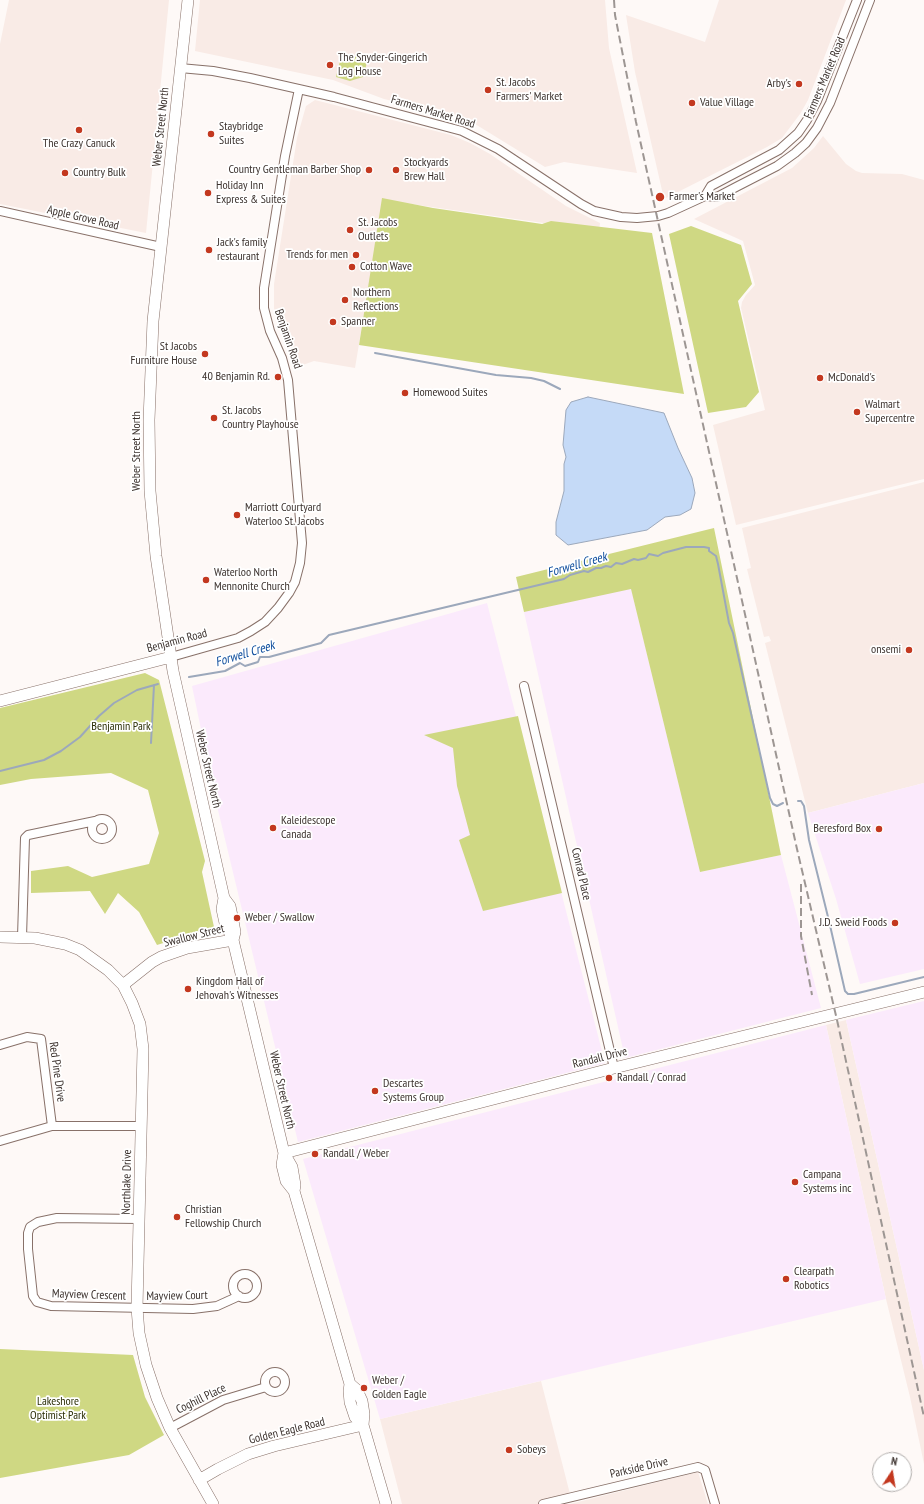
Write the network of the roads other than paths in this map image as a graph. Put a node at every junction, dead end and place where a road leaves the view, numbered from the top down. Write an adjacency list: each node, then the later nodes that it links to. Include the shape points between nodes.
1 (188, 0): 4 (street, Weber Street North)
2 (856, 0): 6 (street, Farmers Market Road, via 817,101 798,134 778,150 711,186)
3 (870, 0): 6 (street, Farmers Market Road, via 830,103 806,143 786,160 717,197)
4 (180, 68): 5 (street, Farmers Market Road, via 213,71); 8 (street, Weber Street North)
5 (299, 89): 6 (street, Farmers Market Road, via 462,131 498,149 581,204 608,215 637,218 658,216); 9 (street, Benjamin Road, via 284,156 264,288 264,308 288,380 302,543 300,563 289,593 265,622 238,638)
6 (705, 196)
7 (0, 211): 8 (street, Apple Grove Road)
8 (161, 248): 9 (street, Weber Street North, via 153,321 149,420 150,491 156,556)
9 (171, 657): 11 (street, Benjamin Road); 15 (street, Weber Street North, via 224,898 230,906 235,932)
10 (524, 686): 19 (street, Conrad Place)
11 (0, 701)
12 (95, 821): 14 (street, via 28,835 25,838)
13 (0, 937): 14 (street, Northlake Drive)
14 (22, 937): 16 (street, Northlake Drive, via 52,941 77,949 108,970)
15 (233, 940): 16 (street, Swallow Street, via 187,948 161,957); 23 (street, Weber Street North)
16 (123, 985): 21 (street, Northlake Drive, via 140,1024 143,1049)
17 (924, 992): 19 (street, Randall Drive)
18 (0, 1045): 20 (street, Red Pine Drive, via 27,1037 42,1039)
19 (614, 1068): 23 (street, Randall Drive)
20 (52, 1126): 21 (street); 22 (street)
21 (141, 1126): 24 (street, Northlake Drive)
22 (0, 1141)
23 (284, 1153): 28 (street, Weber Street North, via 282,1165 286,1181 294,1191 350,1384 357,1390 362,1401)
24 (139, 1219): 26 (street, Northlake Drive); 26 (street, Mayview Crescent, via 57,1218 38,1222 30,1227 28,1233 33,1296 37,1302 51,1306)
25 (239, 1296): 26 (street, Mayview Court, via 217,1306 193,1309)
26 (137, 1308): 29 (street, Northlake Drive, via 146,1365)
27 (266, 1387): 29 (street, Coghill Place, via 223,1400)
28 (363, 1425): 30 (street, Golden Eagle Road, via 248,1454); 32 (street, Weber Street North)
29 (170, 1428): 30 (street, Northlake Drive)
30 (199, 1480): 31 (street, Northlake Drive)
31 (213, 1504)
32 (386, 1504)
33 (543, 1504): 34 (street, Parkside Drive, via 698,1466 705,1470)
34 (715, 1504)

